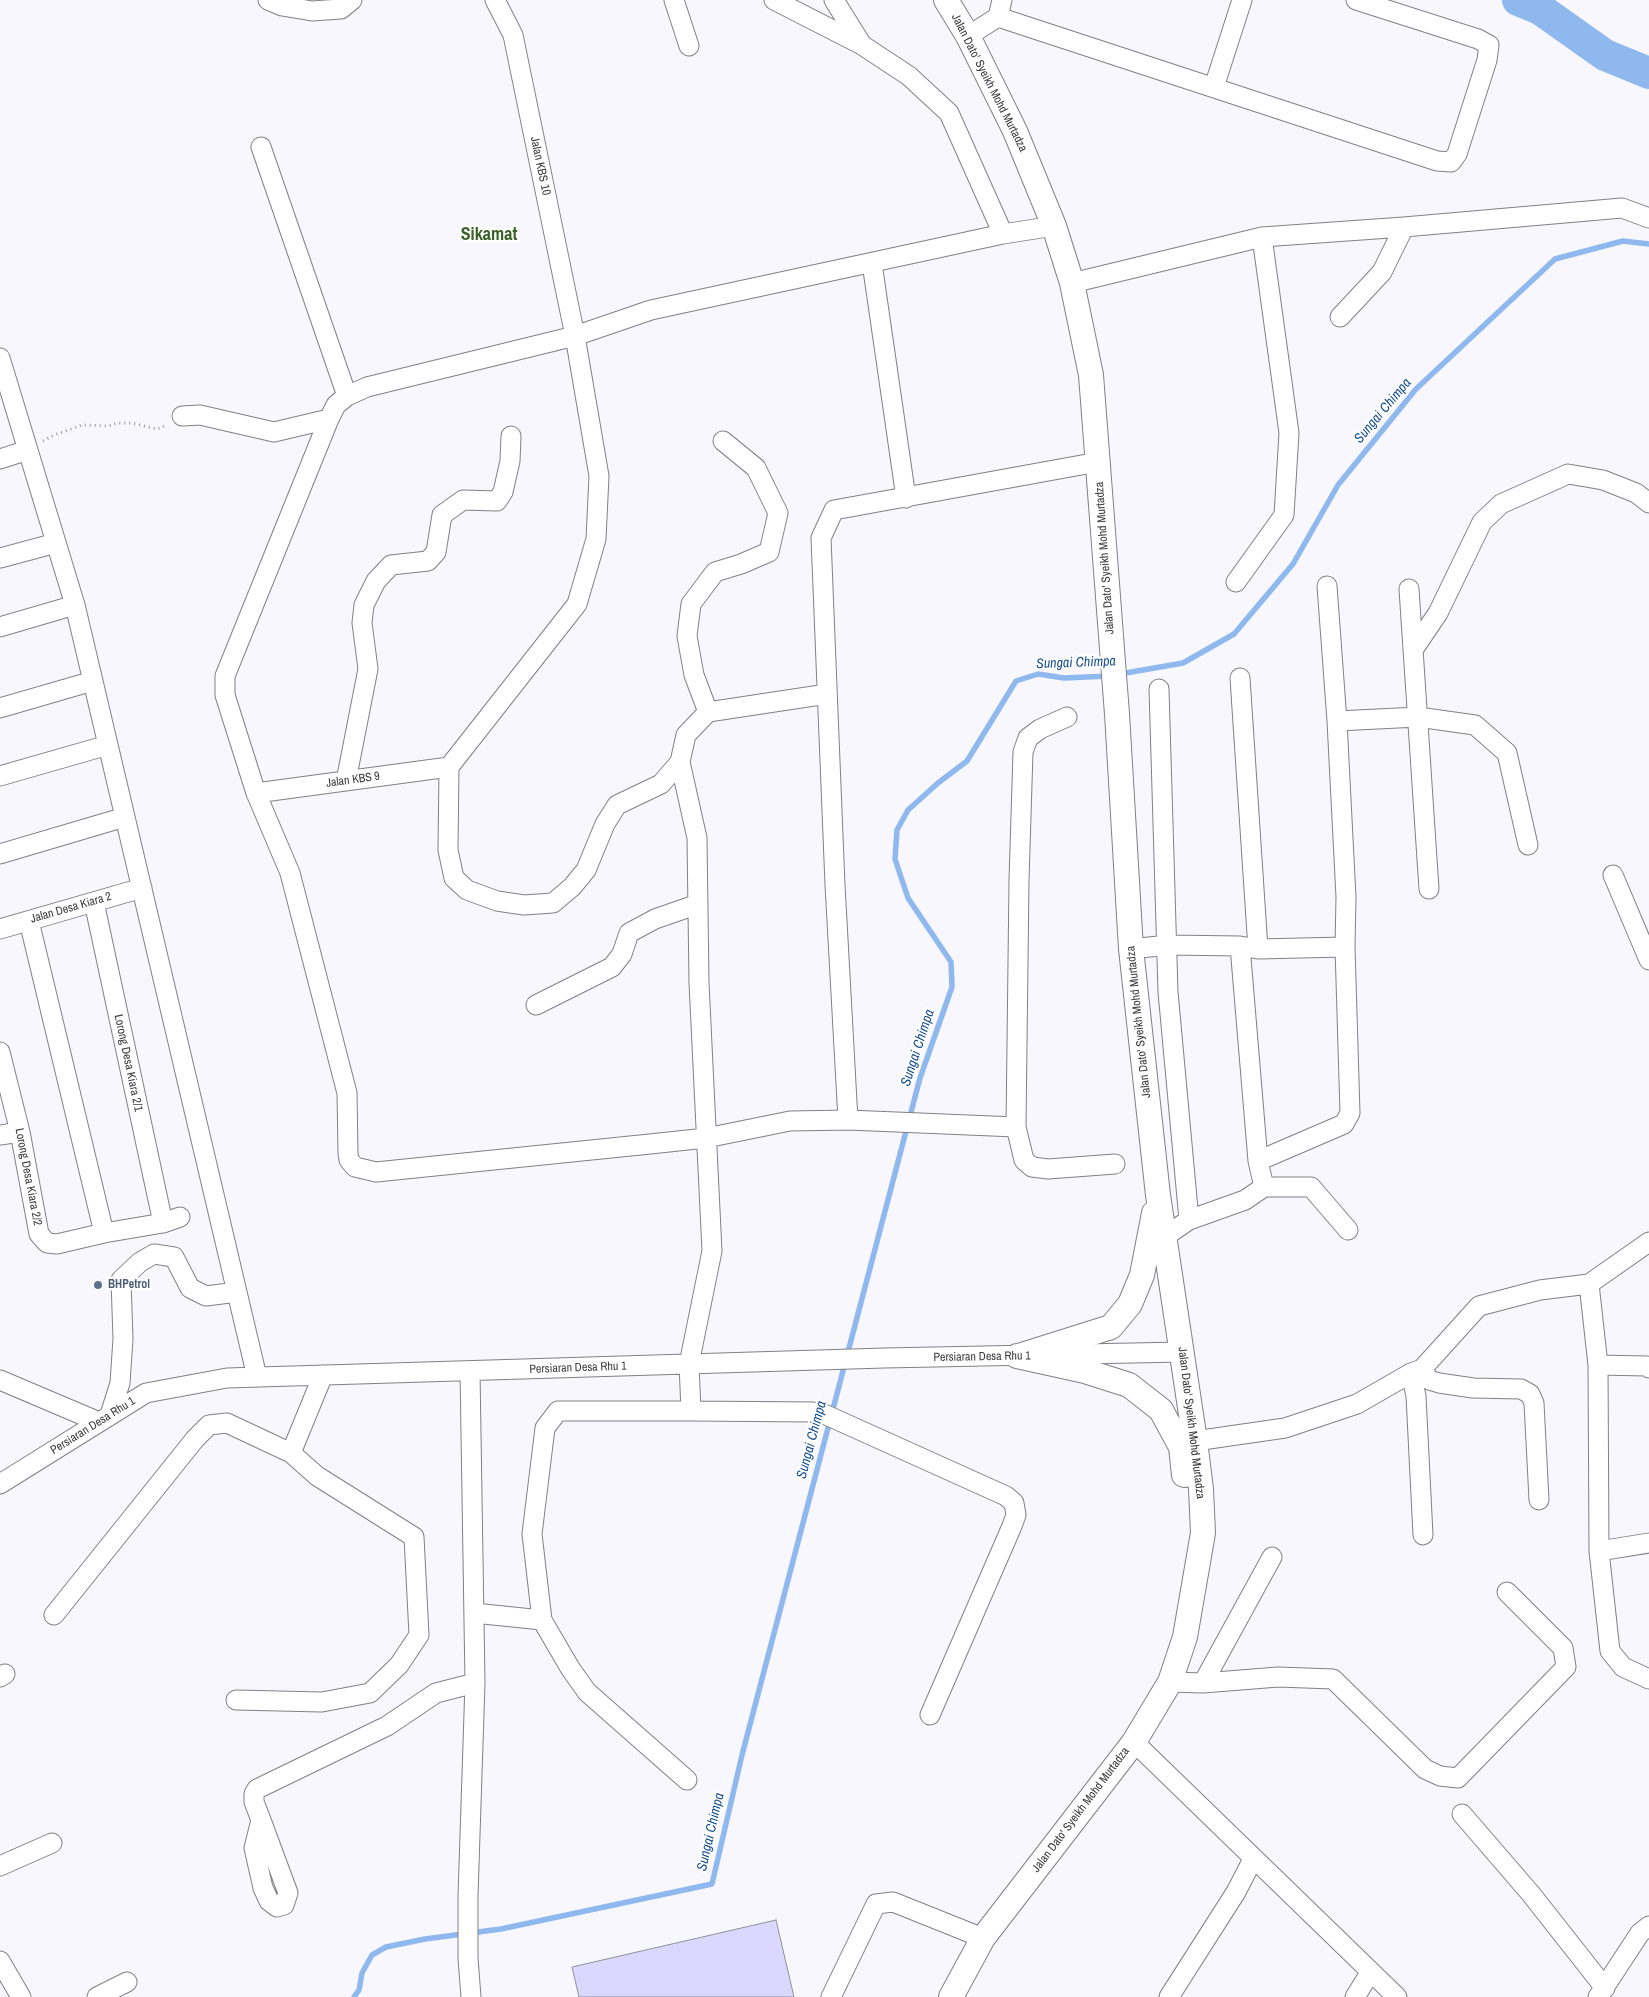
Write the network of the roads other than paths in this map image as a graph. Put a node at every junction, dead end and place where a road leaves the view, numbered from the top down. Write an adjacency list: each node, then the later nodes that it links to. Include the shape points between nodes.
1 (268, 0): 2 (street, via 312,11 341,9)
2 (352, 0)
3 (495, 0): 24 (street, Jalan KBS 10, via 513,35)
4 (674, 0): 13 (street)
5 (774, 0): 12 (street)
6 (834, 0): 12 (street)
7 (946, 0): 11 (main road, Jalan Dato' Syeikh Mohd Murtadza)
8 (1242, 0): 14 (street)
9 (1356, 0): 14 (street, via 1489,45 1457,154 1451,162 1437,161)
10 (1000, 8): 11 (street); 14 (street)
11 (968, 36): 17 (main road, Jalan Dato' Syeikh Mohd Murtadza, via 1015,131)
12 (862, 45): 19 (street, via 909,76 949,113)
13 (689, 46)
14 (1214, 87)
15 (261, 147): 27 (street)
16 (1649, 218): 18 (street, via 1622,208)
17 (1054, 226): 19 (street); 22 (main road, Jalan Dato' Syeikh Mohd Murtadza)
18 (1404, 227): 20 (street); 23 (street, via 1382,272)
19 (1003, 234): 21 (street)
20 (1262, 237): 22 (street); 39 (street, via 1289,433 1284,515)
21 (872, 263): 24 (street, via 651,310); 35 (street)
22 (1072, 283): 34 (main road, Jalan Dato' Syeikh Mohd Murtadza, via 1091,375)
23 (1340, 317)
24 (575, 336): 27 (street, via 367,386); 56 (street, Jalan KBS 10, via 599,476 596,540 577,604)
25 (0, 358): 26 (street)
26 (4, 386): 32 (street)
27 (347, 396): 29 (street, via 336,405)
28 (182, 416): 29 (street, via 200,415 274,432)
29 (329, 419): 59 (street, via 225,676 225,695)
30 (511, 436): 58 (street, via 510,461 497,500 463,500 442,515 436,552 428,561 391,565 376,581 364,605 362,623 368,669)
31 (723, 441): 50 (street, via 756,468 778,513 769,552 715,572 691,604 687,636 694,675)
32 (28, 450): 33 (street); 37 (street)
33 (0, 460)
34 (1098, 462): 35 (street); 73 (main road, Jalan Dato' Syeikh Mohd Murtadza)
35 (906, 498): 48 (street, via 834,510 821,538)
36 (1649, 503): 44 (street, via 1636,493 1603,480 1568,474 1502,504 1482,522 1438,614)
37 (56, 543): 38 (street); 42 (street)
38 (0, 558)
39 (1236, 582)
40 (1327, 586): 53 (street)
41 (1409, 589): 44 (street)
42 (75, 605): 43 (street); 46 (street)
43 (0, 627)
44 (1413, 650): 52 (street)
45 (1240, 678): 71 (street)
46 (93, 681): 49 (street); 54 (street)
47 (1159, 689): 70 (street)
48 (827, 694): 50 (street); 77 (street)
49 (0, 708)
50 (708, 712): 55 (street, via 686,735)
51 (1067, 717): 78 (street, via 1028,738 1023,752 1018,880)
52 (1418, 717): 53 (street); 61 (street, via 1475,725 1507,753); 65 (street)
53 (1337, 721): 72 (street, via 1346,897)
54 (108, 745): 57 (street); 60 (street)
55 (680, 762): 56 (street, via 661,784 617,805 605,824 586,870 572,887 553,903 524,906 467,890 454,878 448,850); 67 (street, via 697,838)
56 (449, 767): 58 (street, Jalan KBS 9)
57 (0, 776)
58 (346, 781): 59 (street, Jalan KBS 9)
59 (256, 793): 81 (street, via 290,873 347,1093 348,1153 354,1166 376,1172)
60 (125, 817): 62 (street); 64 (street)
61 (1528, 845)
62 (0, 854)
63 (1613, 875): 74 (street)
64 (142, 888): 66 (street, Jalan Desa Kiara 2); 93 (street)
65 (1429, 889)
66 (94, 902): 68 (street, Jalan Desa Kiara 2); 86 (street, Lorong Desa Kiara 2/1)
67 (698, 904): 75 (street, via 655,919 630,933 622,954 612,967); 81 (street)
68 (29, 920): 69 (street, Jalan Desa Kiara 2); 89 (street)
69 (0, 929)
70 (1168, 946): 71 (street); 73 (street); 87 (street, via 1168,992)
71 (1249, 947): 72 (street); 82 (street)
72 (1345, 947): 82 (street, via 1350,1113 1344,1124)
73 (1131, 949): 85 (main road, Jalan Dato' Syeikh Mohd Murtadza)
74 (1649, 960)
75 (536, 1006)
76 (0, 1052): 79 (street, Lorong Desa Kiara 2/2)
77 (848, 1120): 78 (street); 81 (street, via 790,1121)
78 (1016, 1127): 83 (street, via 1024,1160 1032,1167 1048,1169)
79 (20, 1132): 80 (street); 89 (street, Lorong Desa Kiara 2/2, via 39,1234 47,1243 57,1244)
80 (0, 1135)
81 (706, 1138): 96 (street, via 712,1251)
82 (1258, 1160): 84 (street)
83 (1115, 1164)
84 (1264, 1187): 87 (street, via 1245,1200); 88 (street, via 1311,1187)
85 (1158, 1195): 90 (main road, Jalan Dato' Syeikh Mohd Murtadza); 95 (main road, via 1142,1275 1130,1304 1111,1327)
86 (172, 1220): 89 (street, Lorong Desa Kiara 2/2)
87 (1189, 1220): 90 (street)
88 (1348, 1230)
89 (104, 1233)
90 (1164, 1238): 94 (main road, Jalan Dato' Syeikh Mohd Murtadza)
91 (1648, 1245): 92 (street)
92 (1589, 1284): 97 (street); 100 (street, via 1540,1290 1479,1306)
93 (237, 1292): 102 (street); 105 (street, via 206,1296 190,1288 174,1257 154,1254 121,1280 123,1339 120,1383)
94 (1182, 1352): 95 (street, Persiaran Desa Rhu 1); 106 (main road, Jalan Dato' Syeikh Mohd Murtadza)
95 (1017, 1356): 96 (street, Persiaran Desa Rhu 1); 118 (main road, via 1086,1371 1129,1385 1161,1410 1181,1447 1189,1528)
96 (689, 1364): 99 (street, Persiaran Desa Rhu 1); 104 (street)
97 (1598, 1365): 98 (street); 112 (street)
98 (1649, 1368)
99 (470, 1371): 101 (street, Persiaran Desa Rhu 1); 115 (street)
100 (1416, 1371): 106 (street, via 1357,1404 1285,1428); 109 (street, via 1438,1383 1521,1389 1530,1394 1534,1403); 110 (street)
101 (323, 1375): 102 (street, Persiaran Desa Rhu 1); 107 (street)
102 (257, 1377): 105 (street, Persiaran Desa Rhu 1, via 227,1378 146,1393)
103 (0, 1380): 105 (street)
104 (691, 1411): 117 (street, via 558,1411 544,1428 532,1534); 124 (street, via 824,1414 1006,1496 1014,1503 1016,1515 1012,1526)
105 (105, 1418): 108 (street, Persiaran Desa Rhu 1)
106 (1196, 1441): 118 (main road, Jalan Dato' Syeikh Mohd Murtadza, via 1202,1533)
107 (291, 1453): 116 (street, via 227,1422 209,1425 195,1438); 123 (street, via 317,1476 414,1537 418,1635 399,1665 370,1693 322,1702)
108 (0, 1484)
109 (1539, 1500)
110 (1423, 1535)
111 (1649, 1543): 112 (street)
112 (1599, 1551): 119 (street, via 1610,1651 1623,1667)
113 (1272, 1557): 122 (street)
114 (1507, 1592): 122 (street, via 1563,1648 1566,1667 1458,1778 1440,1776 1425,1769 1333,1679 1278,1677)
115 (474, 1613): 117 (street); 121 (street)
116 (54, 1615)
117 (542, 1620): 126 (street, via 587,1692)
118 (1185, 1637): 120 (main road, Jalan Dato' Syeikh Mohd Murtadza)
119 (1649, 1680)
120 (1170, 1682): 122 (street); 125 (main road, Jalan Dato' Syeikh Mohd Murtadza)
121 (475, 1683): 128 (street, via 436,1693 387,1726 256,1789 254,1802); 140 (street, via 468,1896)
122 (1203, 1683)
123 (236, 1700)
124 (930, 1715)
125 (1134, 1742): 130 (street); 133 (main road, Jalan Dato' Syeikh Mohd Murtadza)
126 (687, 1780)
127 (1462, 1814): 137 (street, via 1532,1894)
128 (261, 1820)
129 (52, 1842): 131 (street)
130 (1253, 1859): 135 (street); 143 (street, via 1236,1892)
131 (0, 1866)
132 (1649, 1926): 137 (street, via 1640,1933)
133 (983, 1938): 141 (street, via 893,1902 876,1904); 142 (main road, Jalan Dato' Syeikh Mohd Murtadza)
134 (0, 1961): 138 (street)
135 (1370, 1973): 144 (street); 145 (street)
136 (126, 1982): 139 (street)
137 (1602, 1992)
138 (21, 1997)
139 (97, 1997)
140 (471, 1997)
141 (831, 1997)
142 (951, 1997)
143 (1169, 1997)
144 (1354, 1997)
145 (1397, 1997)

